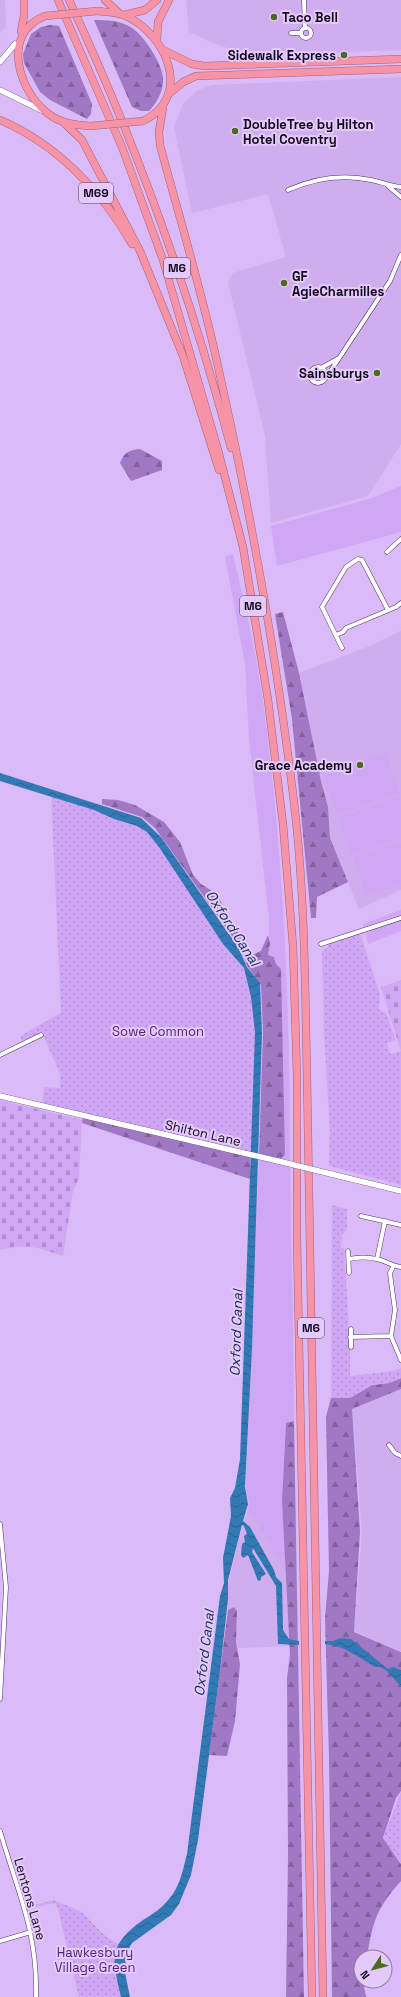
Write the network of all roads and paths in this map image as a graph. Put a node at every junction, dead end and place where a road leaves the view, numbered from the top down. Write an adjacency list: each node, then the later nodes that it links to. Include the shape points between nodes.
1 (24, 0): 10 (highway)
2 (58, 0): 36 (highway, M6, via 109,115 164,260)
3 (69, 0): 35 (highway, M6, via 132,142 174,257 231,446)
4 (105, 0): 8 (highway)
5 (157, 0): 8 (highway, via 145,10)
6 (170, 0): 13 (highway, via 158,22)
7 (304, 0): 9 (street)
8 (122, 14): 10 (highway, bridge, via 97,11 45,16 32,22); 13 (highway)
9 (305, 28): 12 (street); 12 (street, via 310,30 309,37 303,37)
10 (21, 33): 14 (highway)
11 (291, 33): 12 (street)
12 (301, 33)
13 (157, 40): 15 (highway)
14 (15, 44): 17 (street); 22 (highway, via 14,64 19,78 30,97)
15 (163, 50): 16 (highway, via 192,64 204,66); 20 (highway, via 171,74)
16 (401, 59)
17 (0, 62)
18 (401, 68): 20 (highway, via 196,76)
19 (0, 90): 22 (street)
20 (170, 93): 21 (highway)
21 (163, 106): 24 (highway, bridge, via 143,121 91,126); 35 (highway, via 160,145 219,369)
22 (47, 113): 24 (highway)
23 (0, 120): 30 (highway, M69, via 46,146 93,189 124,230)
24 (62, 121): 30 (highway, via 82,140 122,214)
25 (388, 186): 26 (street); 27 (street, via 371,180 335,177 304,183); 28 (street)
26 (401, 187)
27 (288, 190)
28 (401, 195)
29 (401, 255): 31 (street, via 390,281)
30 (158, 296): 36 (highway, via 183,356)
31 (340, 358): 32 (street); 33 (street)
32 (320, 368): 33 (street, via 325,371); 33 (street, via 311,372 312,380 320,383)
33 (326, 378)
34 (401, 540): 37 (street)
35 (256, 546): 73 (highway, M6, via 281,698 295,815 304,945)
36 (243, 547): 72 (highway, M6, via 269,708 283,824 293,946)
37 (388, 552)
38 (401, 603): 39 (street)
39 (388, 610): 40 (street); 40 (street, via 362,560 358,559 346,567 322,606)
40 (336, 635): 41 (street)
41 (342, 648)
42 (401, 918): 43 (street)
43 (321, 944)
44 (41, 1035): 45 (street)
45 (0, 1055)
46 (0, 1096): 47 (street, Shilton Lane, bridge)
47 (401, 1191)
48 (361, 1216): 49 (street)
49 (385, 1221): 50 (street); 53 (street)
50 (401, 1225)
51 (348, 1251): 52 (street)
52 (349, 1259): 53 (street); 56 (street)
53 (377, 1259): 54 (street)
54 (393, 1267): 55 (street); 57 (street, via 390,1281)
55 (401, 1267)
56 (350, 1273)
57 (395, 1310): 58 (street); 60 (street)
58 (401, 1311)
59 (351, 1329): 61 (street)
60 (391, 1336): 61 (street); 63 (street)
61 (350, 1337): 62 (street)
62 (351, 1347)
63 (401, 1360)
64 (389, 1445): 65 (street)
65 (401, 1456)
66 (0, 1524): 67 (street, via 6,1587)
67 (0, 1699)
68 (0, 1830): 69 (street, Lentons Lane)
69 (31, 1932): 70 (street); 71 (street, Lentons Lane, via 36,1959)
70 (0, 1941)
71 (36, 1997)
72 (312, 1997)
73 (324, 1997)

